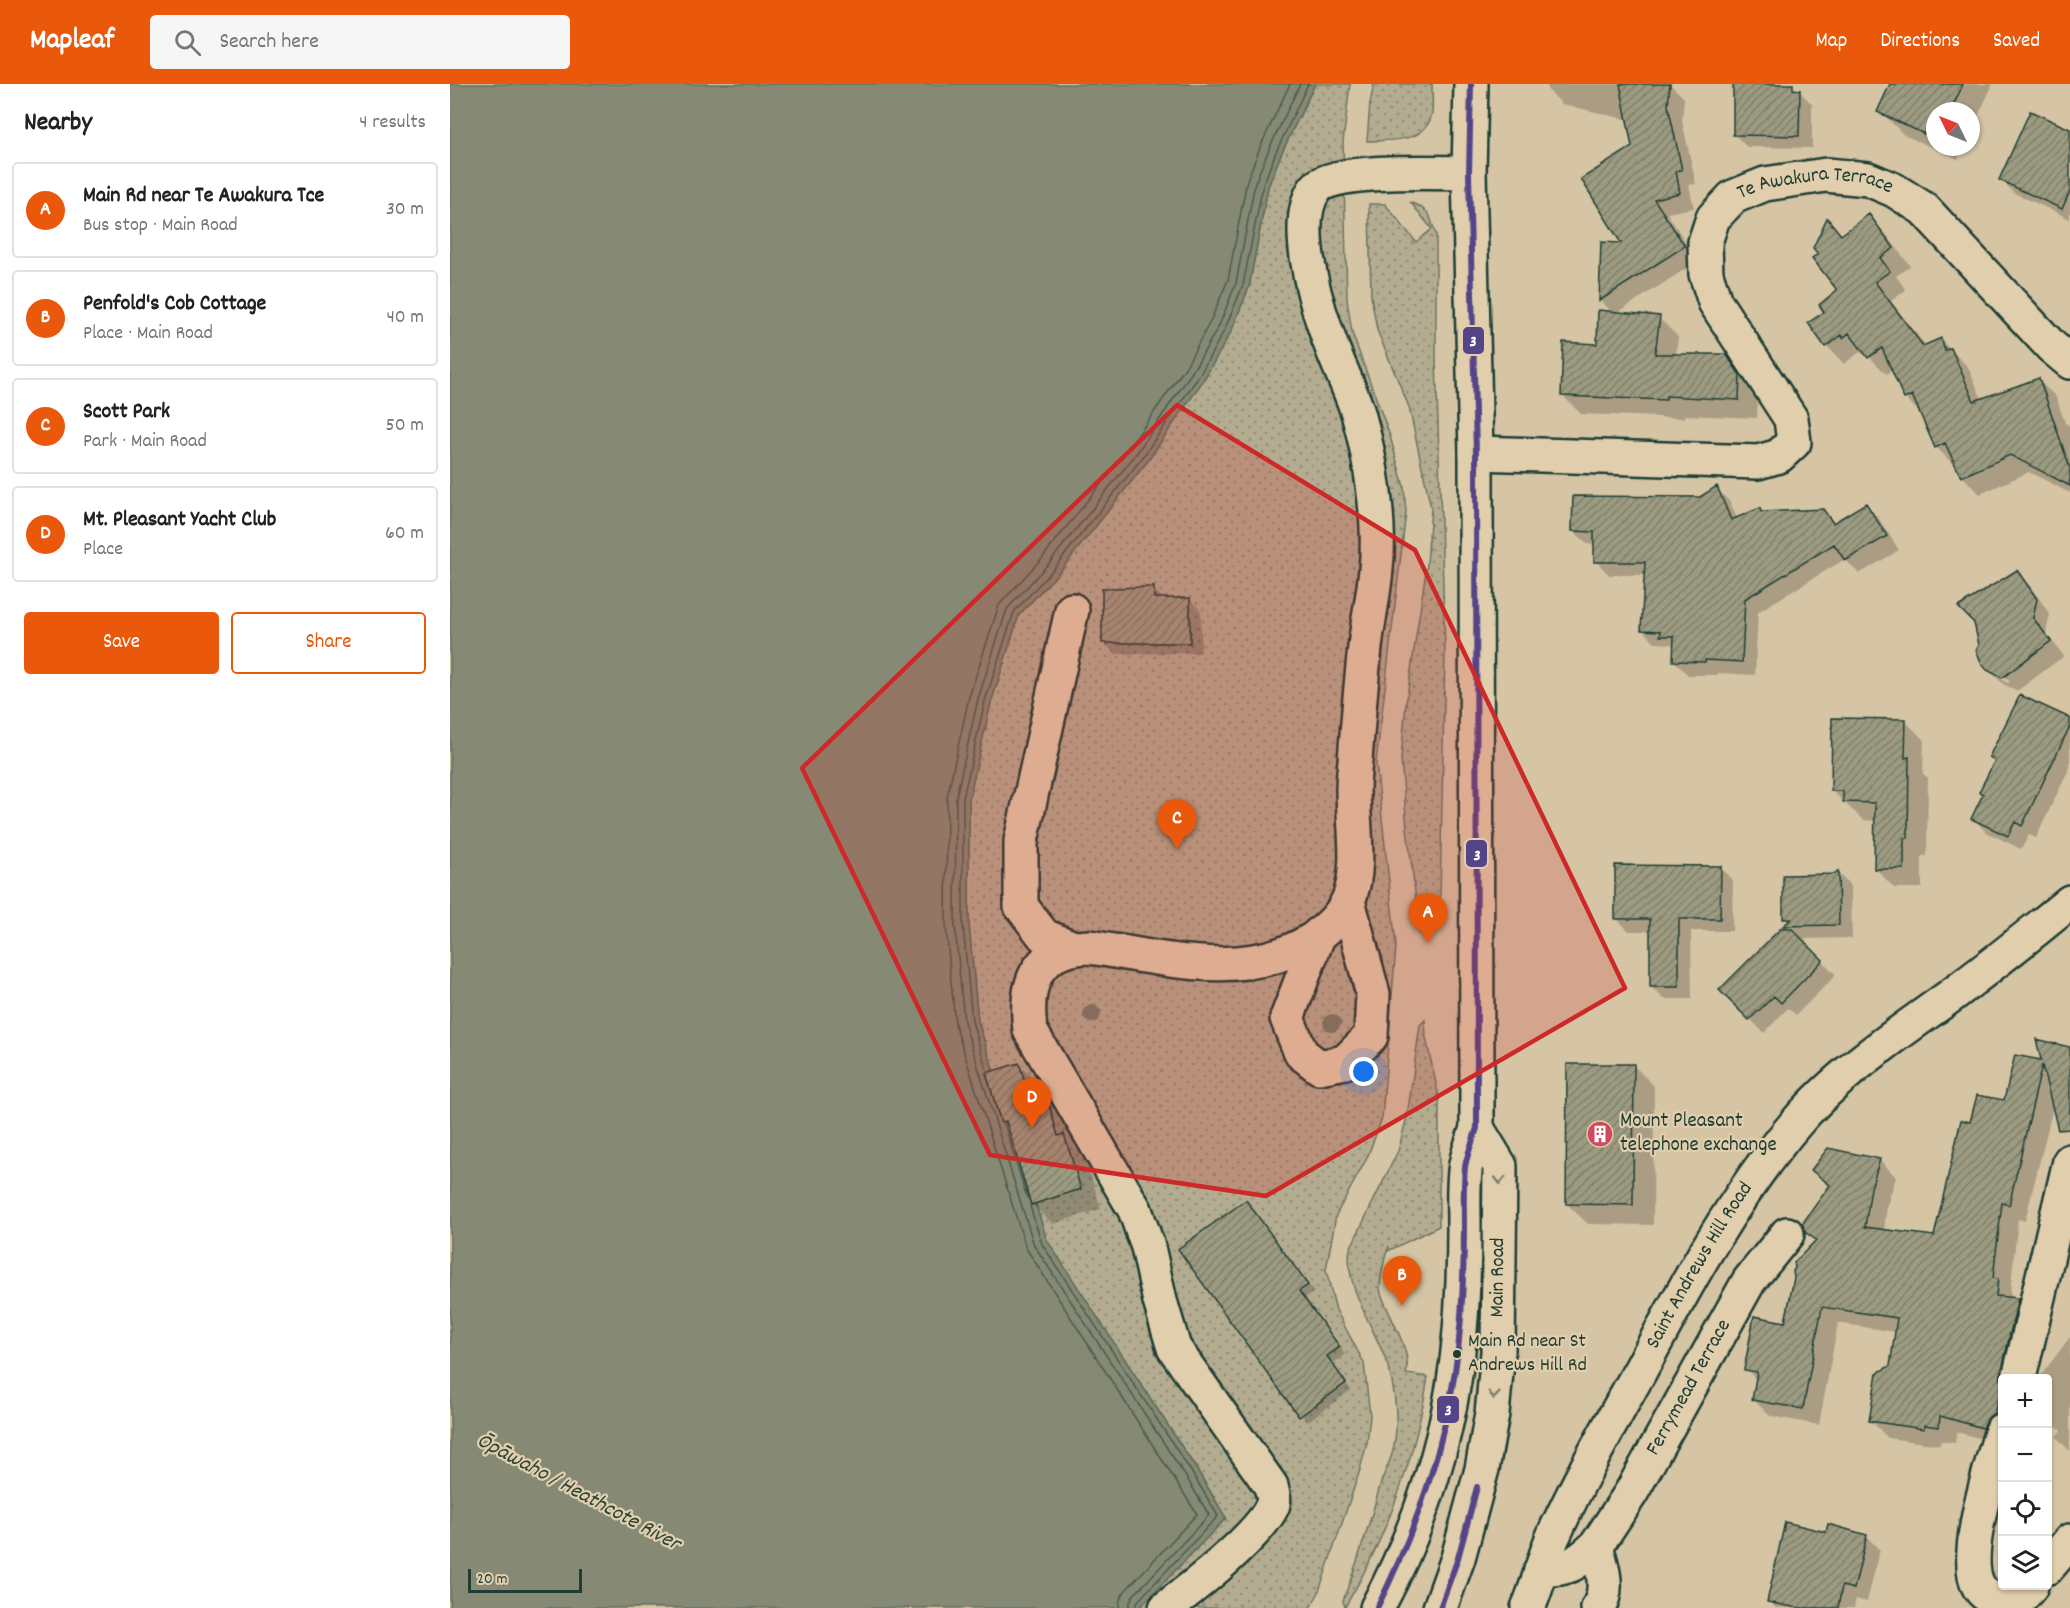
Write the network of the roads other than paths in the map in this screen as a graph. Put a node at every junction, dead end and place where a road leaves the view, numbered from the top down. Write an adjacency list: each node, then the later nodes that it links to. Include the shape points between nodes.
1 (1471, 84): 2 (main road, Main Road)
2 (1469, 173): 4 (main road, Main Road); 6 (main road, via 1367,175 1326,181 1309,199 1304,225 1310,275 1325,330 1358,412 1376,511 1377,568 1359,695 1353,788 1356,865)
3 (2070, 362): 4 (main road, Te Awakura Terrace, via 1924,209 1894,190 1868,179 1826,175 1765,184 1733,196 1713,218 1705,242 1706,274 1715,302 1791,419 1794,442 1779,456 1758,462)
4 (1476, 453): 10 (main road, Main Road)
5 (1072, 610): 9 (main road, via 1021,841 1021,906 1044,936)
6 (1348, 901): 8 (main road); 8 (main road, via 1373,994 1371,1036 1345,1062 1318,1067 1300,1053 1287,1018)
7 (2070, 902): 18 (main road, Saint Andrews Hill Road, via 1881,1047 1797,1122 1700,1259 1565,1511)
8 (1320, 934): 9 (main road, via 1295,950 1251,963 1197,963)
9 (1074, 948): 21 (main road, via 1047,958 1033,980 1027,1007 1030,1030 1136,1210 1174,1347 1271,1486 1274,1503 1245,1541)
10 (1477, 1128): 22 (main road, Main Road, via 1465,1170 1460,1332 1444,1435 1413,1533); 23 (main road, Main Road, one-way to 23, via 1500,1166 1498,1353 1482,1469)
11 (2070, 1161): 13 (main road)
12 (1787, 1234): 16 (main road, Ferrymead Terrace, via 1749,1281 1631,1493)
13 (2020, 1374)
14 (1998, 1443): 19 (main road, via 1984,1490 1972,1563 1978,1586 2000,1604)
15 (2070, 1541): 17 (main road)
16 (1596, 1546): 18 (main road, Ferrymead Terrace, via 1564,1569); 24 (main road, via 1605,1572)
17 (2052, 1562)
18 (1541, 1570): 20 (main road, Saint Andrews Hill Road)
19 (2026, 1592)
20 (1529, 1607)
21 (1166, 1608)
22 (1377, 1608)
23 (1440, 1608)
24 (1598, 1608)

